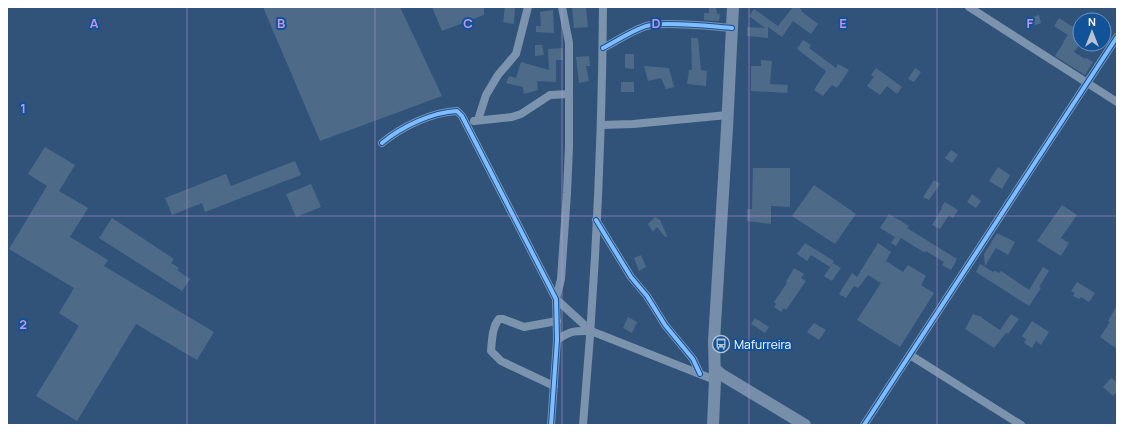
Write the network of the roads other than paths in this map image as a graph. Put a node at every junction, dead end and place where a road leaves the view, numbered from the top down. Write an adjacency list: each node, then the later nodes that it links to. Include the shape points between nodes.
1 (528, 7): 13 (street, via 516,54 498,75 486,95)
2 (562, 7): 10 (street, via 569,43)
3 (603, 7): 8 (street)
4 (733, 7): 6 (main road)
5 (969, 7): 9 (street)
6 (732, 28): 8 (street, via 678,24 650,25); 12 (main road)
7 (1117, 37): 9 (street)
8 (603, 48): 15 (street)
9 (1087, 83): 11 (street); 22 (street)
10 (569, 94): 13 (street, via 550,95 512,117); 18 (street, via 567,193 561,280)
11 (1117, 102)
12 (728, 115): 15 (street); 24 (main road, via 714,341)
13 (478, 120): 14 (street)
14 (465, 121): 16 (street, via 457,110 434,115 392,135); 18 (street)
15 (601, 125): 17 (street)
16 (382, 143)
17 (596, 220): 20 (street); 23 (street, via 631,277 647,296 665,326 693,359)
18 (556, 299): 19 (street); 20 (street)
19 (557, 321): 21 (street); 25 (street, via 524,327 499,319 494,329 491,350 501,361)
20 (591, 331): 21 (street, via 574,331); 23 (street); 27 (street)
21 (557, 340): 25 (street)
22 (910, 355): 30 (street); 31 (street)
23 (700, 374): 24 (street)
24 (715, 374): 28 (main road); 29 (main road, via 722,375)
25 (554, 386): 26 (street)
26 (551, 425)
27 (583, 425)
28 (713, 425)
29 (805, 425)
30 (864, 425)
31 (1021, 425)

